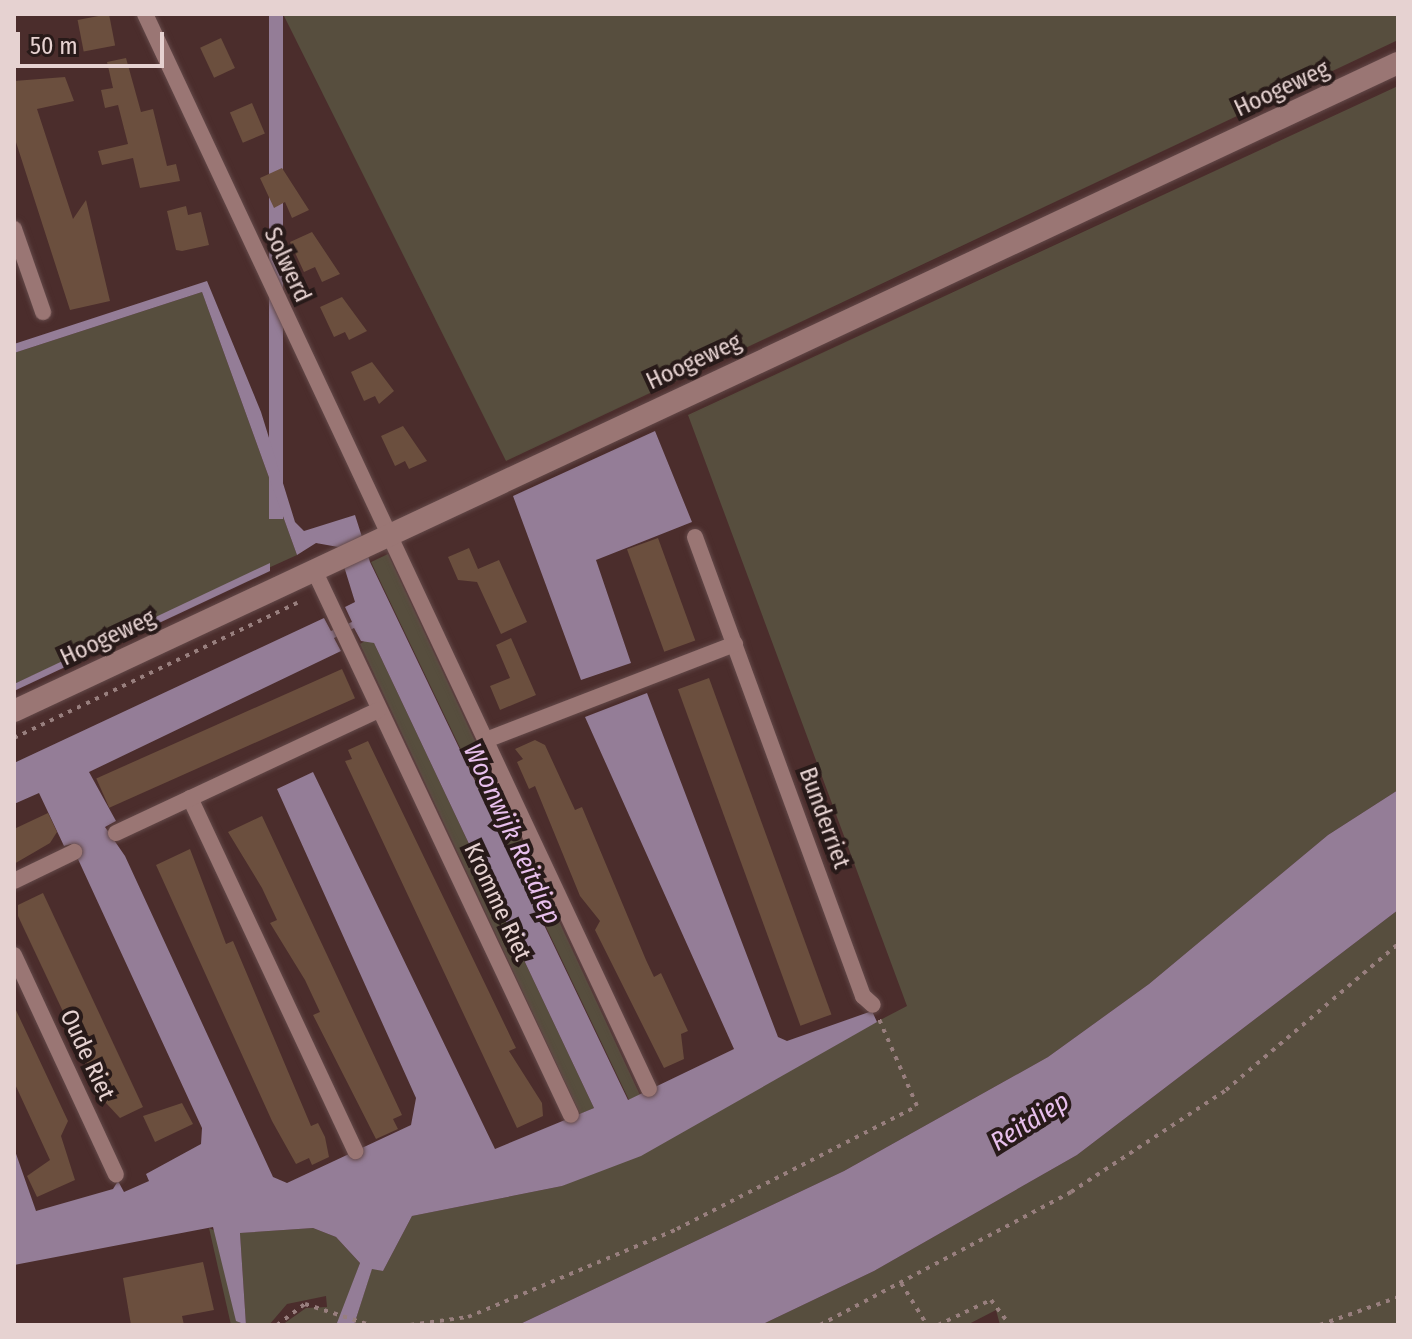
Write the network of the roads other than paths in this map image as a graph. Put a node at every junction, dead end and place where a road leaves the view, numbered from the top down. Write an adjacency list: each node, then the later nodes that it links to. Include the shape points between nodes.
1 (145, 14): 6 (street, Solwerd)
2 (1398, 63): 6 (street, Hoogeweg)
3 (14, 229): 4 (street)
4 (43, 312)
5 (695, 537): 8 (street, Bunderriet)
6 (381, 540): 7 (street, Hoogeweg); 11 (street)
7 (323, 569): 9 (street, Kromme Riet, via 330,603); 10 (street, Hoogeweg)
8 (735, 644): 11 (street); 17 (street, Bunderriet, via 863,996)
9 (379, 710): 12 (street); 19 (street, Kromme Riet)
10 (14, 711)
11 (486, 740): 18 (street)
12 (190, 798): 13 (street); 20 (street)
13 (116, 833)
14 (74, 852): 15 (street)
15 (14, 881)
16 (14, 955): 21 (street, Oude Riet)
17 (873, 1005)
18 (649, 1089)
19 (571, 1115)
20 (355, 1151)
21 (116, 1175)

